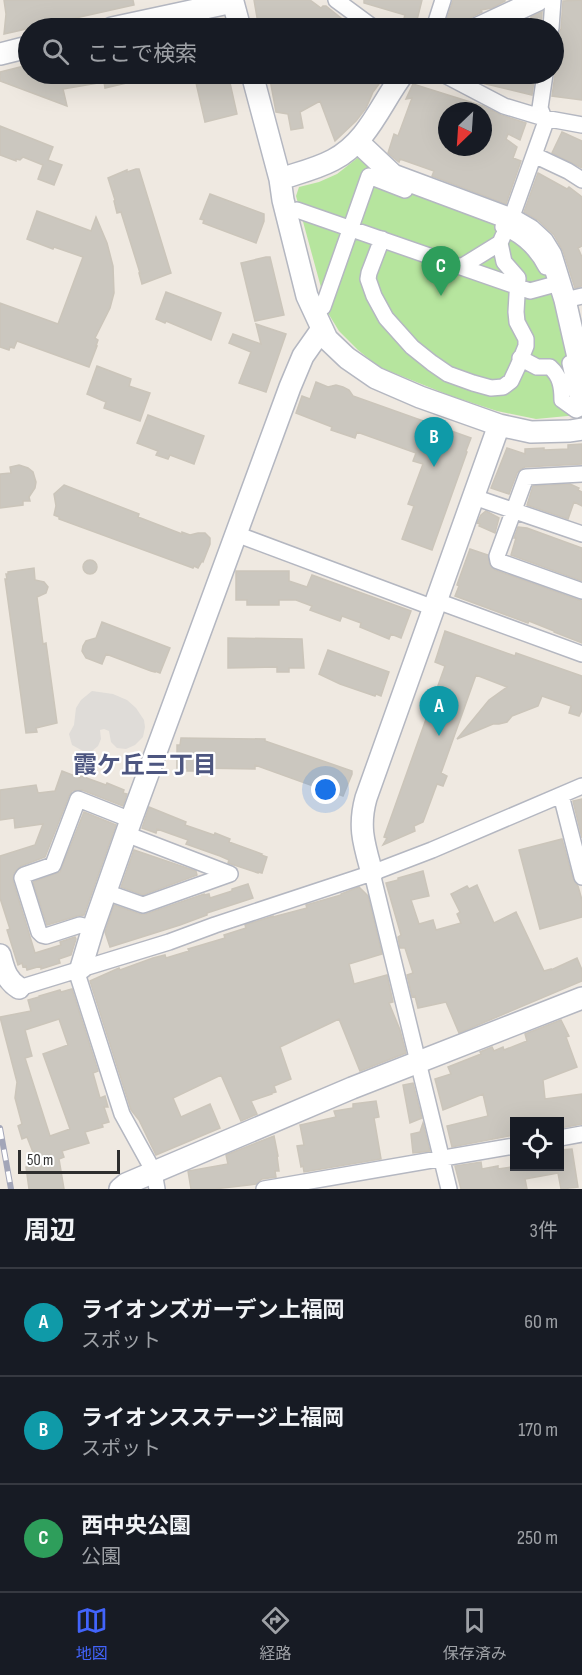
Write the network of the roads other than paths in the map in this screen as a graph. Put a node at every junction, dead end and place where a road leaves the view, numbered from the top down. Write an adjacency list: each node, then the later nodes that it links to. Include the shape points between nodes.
1 (442, 0): 9 (street)
2 (538, 0): 10 (street)
3 (554, 0): 11 (street)
4 (232, 1): 6 (street); 7 (street)
5 (344, 3): 8 (street)
6 (156, 18)
7 (237, 18)
8 (362, 18)
9 (437, 18)
10 (499, 18)
11 (552, 18)
12 (18, 50): 13 (street)
13 (0, 54)
14 (255, 84): 22 (street)
15 (396, 84): 20 (street)
16 (462, 84): 18 (street, via 504,106)
17 (544, 84): 18 (street, via 540,108)
18 (544, 118): 19 (street); 21 (street)
19 (582, 125)
20 (358, 141): 22 (street, via 335,160); 25 (street, via 393,175)
21 (534, 155): 23 (street); 25 (street)
22 (280, 179): 33 (street, via 307,296)
23 (582, 180)
24 (297, 210): 26 (street)
25 (509, 224): 26 (street, via 369,176); 28 (street); 31 (street, via 530,230 543,242)
26 (351, 229): 27 (street); 32 (street)
27 (382, 240): 29 (street); 34 (street, via 368,279 386,318 412,346 448,374 491,388 503,387 511,381)
28 (500, 243): 29 (street); 30 (street, via 504,262 518,278)
29 (461, 267): 30 (street)
30 (518, 287): 31 (street); 34 (street, via 517,322 526,339)
31 (566, 294): 34 (street, via 580,408 576,410 562,400 561,380 550,367 537,368); 35 (street)
32 (323, 307)
33 (322, 329): 36 (street, via 347,358 376,378); 42 (street, via 298,366)
34 (520, 358)
35 (582, 375)
36 (499, 425): 37 (street, via 531,432); 39 (street)
37 (582, 429)
38 (582, 474): 40 (street, via 526,477)
39 (474, 497): 40 (street); 44 (street)
40 (513, 511): 41 (street); 43 (street, via 498,561)
41 (581, 530)
42 (236, 534): 44 (street); 48 (street)
43 (582, 591)
44 (435, 604): 45 (street); 49 (street, via 363,810 362,835)
45 (582, 654)
46 (582, 786): 47 (street)
47 (561, 795): 49 (street); 50 (street)
48 (128, 827): 51 (street); 51 (street, via 230,874 143,905); 52 (street, via 78,799 53,865 22,878 42,935 80,925)
49 (372, 873): 54 (street); 57 (street)
50 (582, 877)
51 (106, 892): 52 (street)
52 (93, 928): 54 (street)
53 (0, 955): 55 (street, via 5,975)
54 (79, 969): 55 (street); 62 (street, via 122,1114)
55 (19, 988)
56 (582, 998): 57 (street)
57 (419, 1062): 61 (street); 62 (street, via 352,1088)
58 (582, 1134): 59 (street)
59 (564, 1137)
60 (510, 1147): 61 (street)
61 (442, 1160): 64 (street); 65 (street)
62 (155, 1181): 63 (street, via 126,1184)
63 (120, 1189)
64 (264, 1189)
65 (449, 1189)

